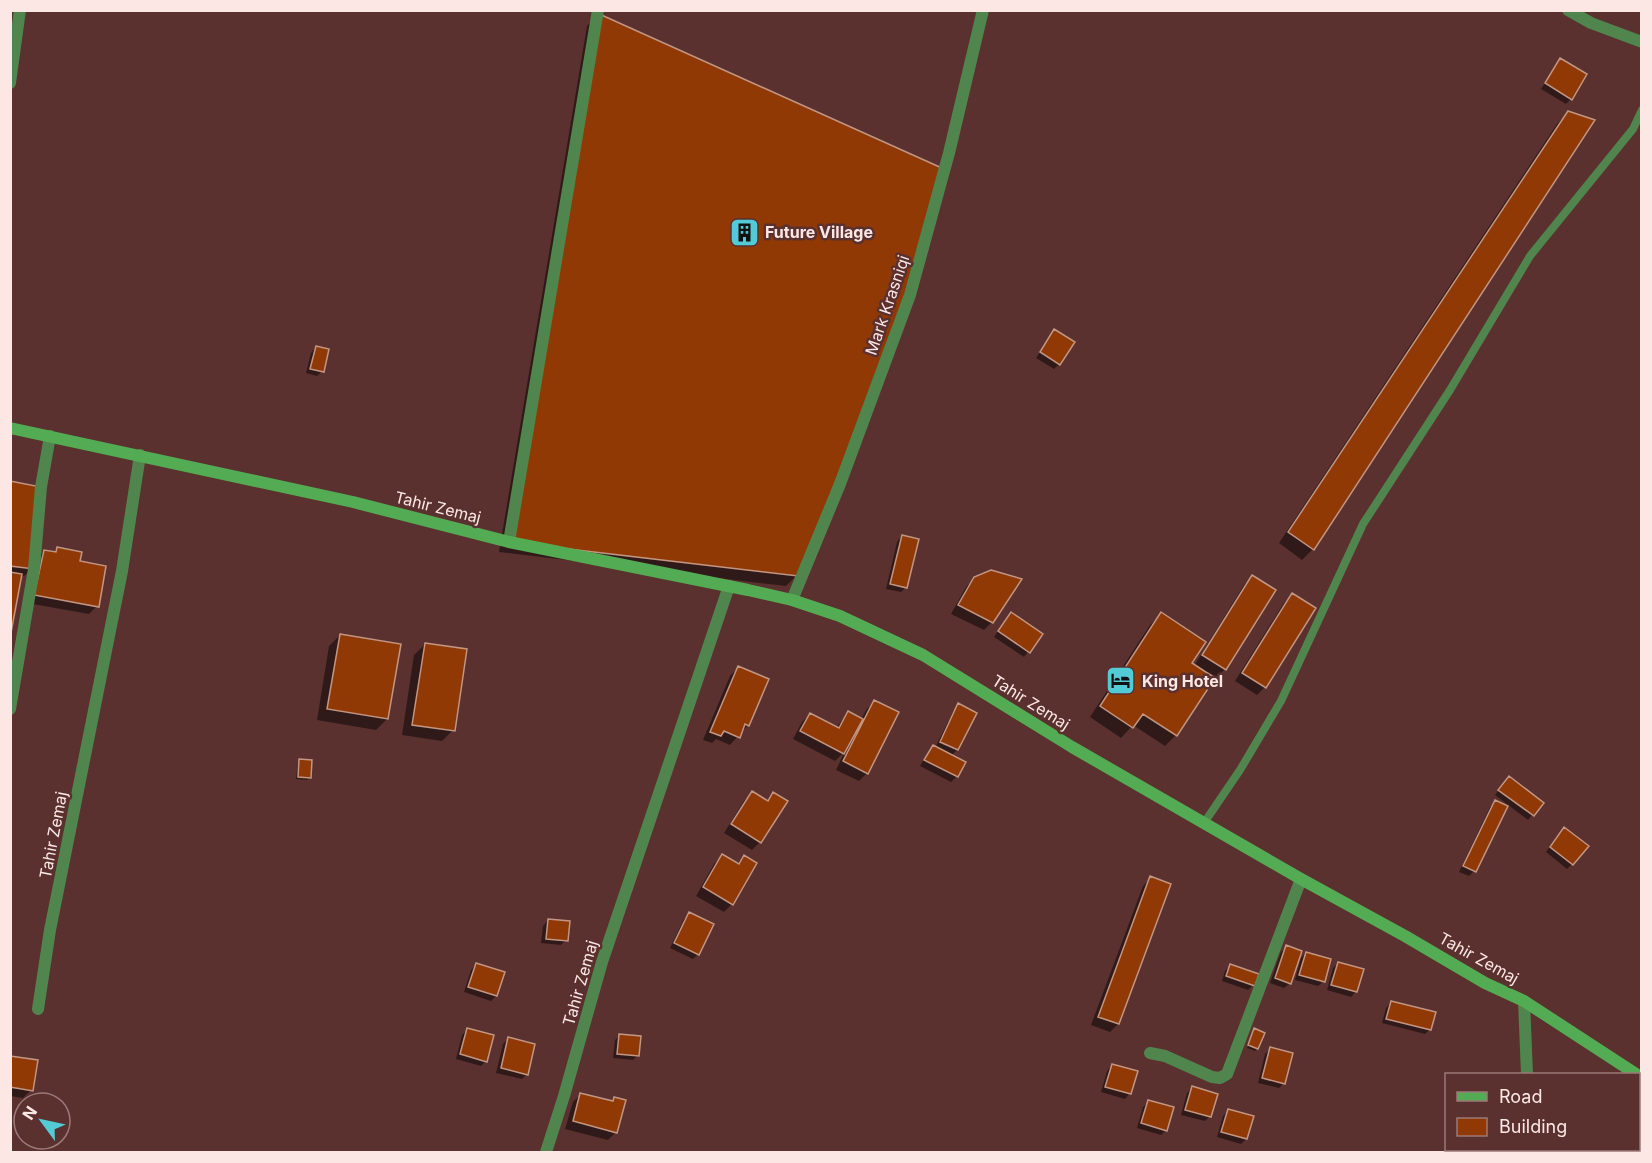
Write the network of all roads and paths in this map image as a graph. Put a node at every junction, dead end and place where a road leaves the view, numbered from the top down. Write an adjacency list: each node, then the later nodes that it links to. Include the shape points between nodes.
1 (20, 10): 6 (street)
2 (597, 10): 11 (street)
3 (983, 10): 13 (street, Mark Krasniqi, via 910,296)
4 (1568, 10): 5 (street)
5 (1641, 42)
6 (10, 83)
7 (1641, 110): 15 (lane, via 1633,129 1530,256 1363,524 1281,701)
8 (10, 428): 9 (main road, Tahir Zemaj)
9 (50, 436): 10 (main road, Tahir Zemaj); 14 (street, via 34,569)
10 (140, 455): 11 (main road, Tahir Zemaj, via 353,502); 18 (street, Tahir Zemaj, via 122,571 50,930)
11 (509, 542): 12 (main road, Tahir Zemaj)
12 (729, 586): 13 (main road, Tahir Zemaj); 22 (street, Tahir Zemaj, via 602,962)
13 (792, 600): 15 (main road, Tahir Zemaj, via 840,616 923,655)
14 (10, 709)
15 (1204, 823): 16 (main road, Tahir Zemaj)
16 (1301, 879): 17 (main road, Tahir Zemaj); 19 (street, via 1227,1074 1212,1077)
17 (1524, 1001): 20 (street); 21 (main road, Tahir Zemaj)
18 (38, 1009)
19 (1150, 1053)
20 (1527, 1073)
21 (1633, 1073)
22 (546, 1152)

